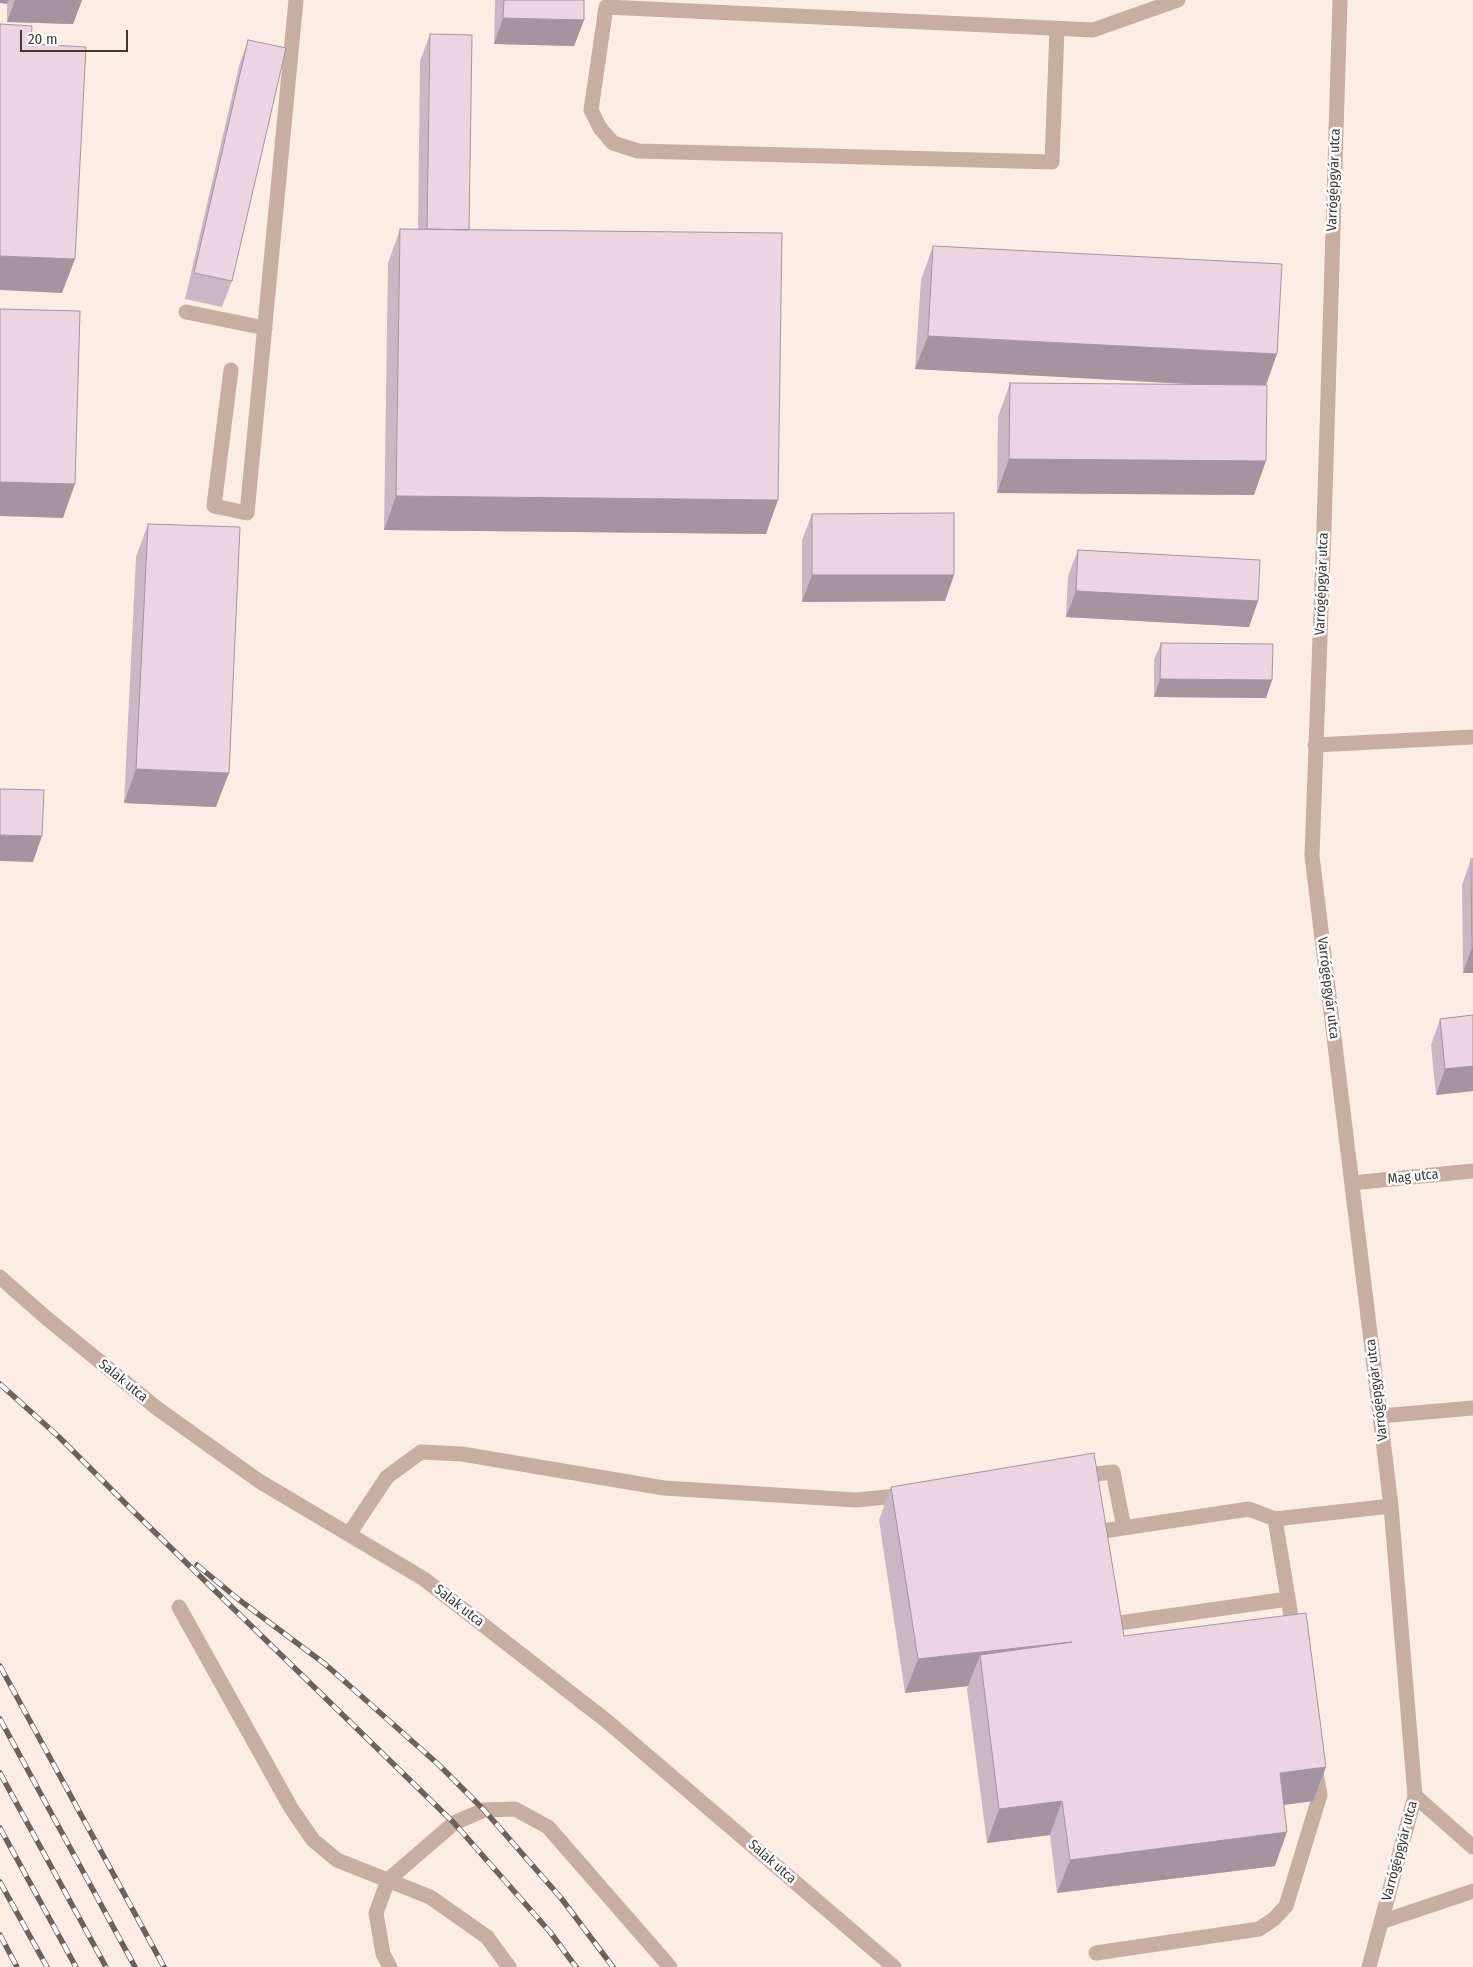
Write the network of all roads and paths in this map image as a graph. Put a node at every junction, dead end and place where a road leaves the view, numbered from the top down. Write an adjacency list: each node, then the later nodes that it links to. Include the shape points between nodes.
1 (296, 0): 6 (street)
2 (1178, 0): 4 (street, via 1093,30)
3 (1340, 0): 9 (street, Varrógépgyár utca)
4 (1058, 29): 4 (street, via 606,7 592,110 600,128 613,143 638,151 1052,162)
5 (186, 312): 6 (street)
6 (265, 328): 7 (street, via 248,513 214,506)
7 (231, 370)
8 (1473, 737): 9 (street)
9 (1315, 745): 11 (street, Varrógépgyár utca, via 1312,856)
10 (1473, 1171): 11 (street, Mag utca)
11 (1352, 1183): 14 (street, Varrógépgyár utca)
12 (0, 1277): 20 (street, Salak utca, via 158,1409 258,1481)
13 (1473, 1408): 14 (street)
14 (1380, 1416): 17 (street, Varrógépgyár utca)
15 (1064, 1477): 19 (street, via 1113,1472)
16 (926, 1493): 20 (street, via 856,1500 664,1488 462,1454 420,1452 387,1477)
17 (1391, 1506): 18 (street); 27 (street, Varrógépgyár utca)
18 (1275, 1519): 19 (street, via 1249,1509); 22 (street)
19 (1124, 1528): 21 (street)
20 (349, 1534): 36 (street, Salak utca, via 424,1579 608,1722)
21 (1090, 1534)
22 (1288, 1599): 24 (street); 25 (street)
23 (178, 1607): 29 (street, via 291,1808 313,1840 337,1860)
24 (1105, 1625)
25 (1296, 1648)
26 (1313, 1756): 32 (street, via 1320,1795 1286,1906 1274,1919 1259,1929)
27 (1415, 1796): 28 (street); 31 (street, Varrógépgyár utca)
28 (1473, 1847)
29 (388, 1880): 33 (street, via 376,1913 382,1954); 34 (street, via 430,1897 487,1937); 35 (street, via 454,1823 484,1810 516,1809 548,1827)
30 (1473, 1891): 31 (street)
31 (1381, 1922): 37 (street, Varrógépgyár utca)
32 (1096, 1953)
33 (390, 1967)
34 (509, 1967)
35 (670, 1967)
36 (894, 1967)
37 (1369, 1967)

